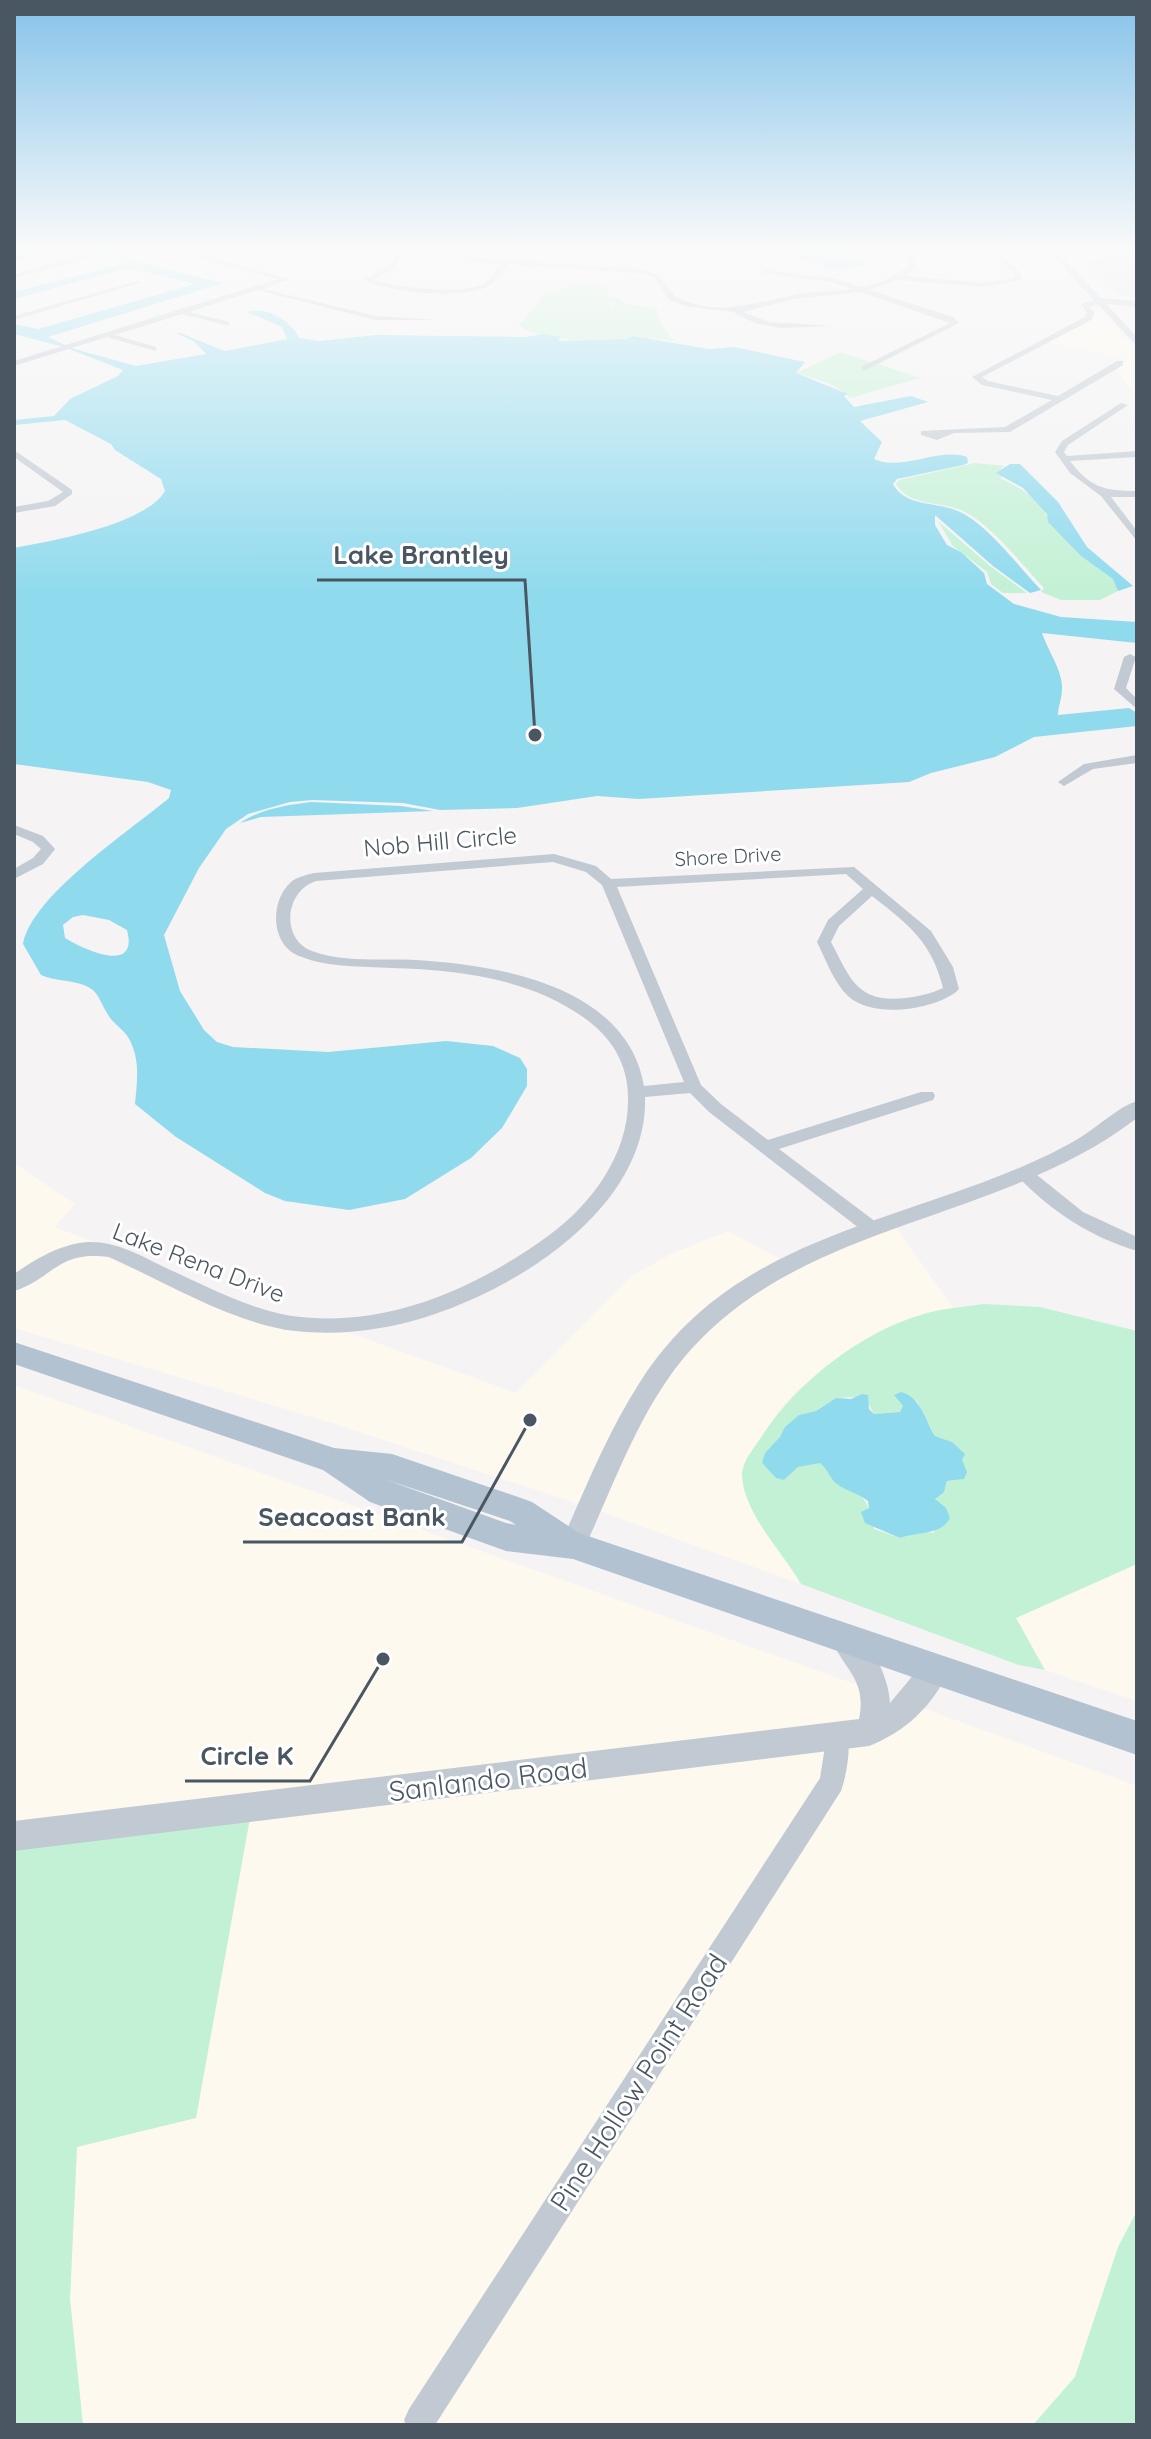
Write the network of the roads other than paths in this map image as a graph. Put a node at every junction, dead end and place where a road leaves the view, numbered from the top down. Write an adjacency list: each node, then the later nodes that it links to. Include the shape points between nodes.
1 (872, 365): 4 (street)
2 (999, 365): 5 (street, via 976,377)
3 (1117, 365): 5 (street)
4 (864, 369)
5 (1058, 399): 7 (street, via 1008,428)
6 (1124, 405): 10 (street, via 1065,443 1059,452)
7 (952, 431)
8 (14, 453): 13 (street, via 69,492 60,500)
9 (1137, 454): 10 (street)
10 (1063, 459): 11 (street)
11 (1104, 494): 12 (street); 14 (street)
12 (1137, 494)
13 (14, 510)
14 (1137, 538)
15 (1130, 657): 16 (street, via 1120,689)
16 (1137, 705)
17 (1137, 759): 18 (street, via 1090,765)
18 (1064, 782)
19 (14, 829): 20 (street, via 48,849)
20 (14, 875)
21 (608, 883): 22 (street, Shore Drive, via 849,870); 23 (street); 24 (street, Nob Hill Circle, via 591,869 554,858 332,874 302,882 288,895 286,936 291,945 317,958 481,970 547,990 598,1019 618,1039)
22 (870, 890): 22 (street, via 840,913 824,942 849,989 862,1002 882,1006 942,996 951,989 934,940)
23 (694, 1087): 24 (street); 27 (street)
24 (638, 1092): 31 (street, Lake Rena Drive, via 624,1158 606,1193 549,1244 459,1299 347,1324 293,1323 97,1248 58,1255)
25 (927, 1096): 27 (street)
26 (1137, 1108): 28 (street)
27 (765, 1147): 29 (street)
28 (1026, 1175): 29 (street); 30 (street, via 1057,1207 1095,1229)
29 (870, 1227): 33 (street, via 790,1260 721,1307 692,1336 651,1385)
30 (1137, 1244)
31 (14, 1284)
32 (14, 1353): 33 (main road, via 334,1461 381,1493 506,1537)
33 (573, 1545): 34 (main road)
34 (845, 1639): 35 (main road); 36 (street, via 867,1668 876,1691 877,1713)
35 (935, 1670): 36 (street, Sanlando Road, via 903,1713); 38 (main road)
36 (869, 1732): 37 (street, Sanlando Road)
37 (837, 1736): 39 (street, Sanlando Road); 40 (street, Pine Hollow Point Road, via 832,1782)
38 (1137, 1738)
39 (14, 1836)
40 (420, 2420)

